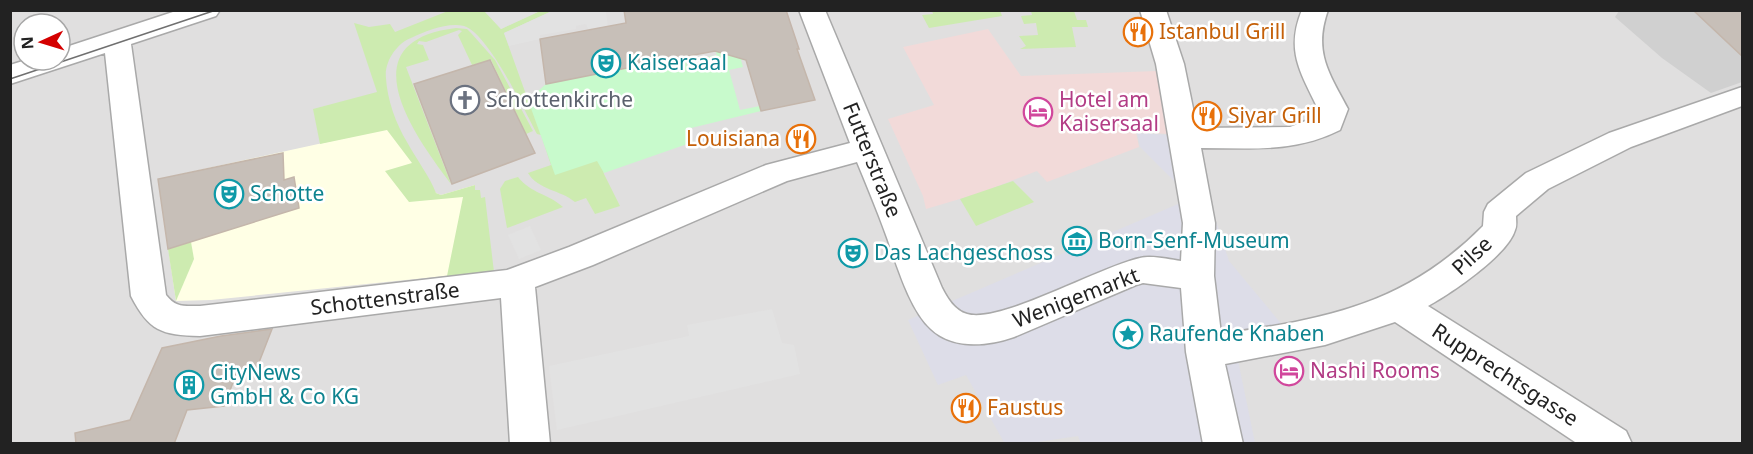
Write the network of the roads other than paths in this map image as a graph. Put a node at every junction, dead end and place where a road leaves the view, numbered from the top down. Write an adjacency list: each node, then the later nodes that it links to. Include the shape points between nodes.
1 (207, 10): 5 (street)
2 (812, 10): 9 (street, Futterstraße)
3 (1153, 10): 8 (street, via 1170,64)
4 (1315, 10): 8 (street, via 1305,40 1310,62 1334,109 1329,123 1290,137)
5 (117, 39): 6 (street); 11 (street, Schottenstraße, via 149,296 156,311 169,319 200,321)
6 (72, 54)
7 (1743, 96): 12 (street, Pilse, via 1620,140 1537,181 1500,212 1499,230 1468,262 1437,287)
8 (1185, 138): 10 (street, via 1199,223)
9 (867, 149): 11 (street, Schottenstraße, via 777,173); 13 (street, Futterstraße)
10 (1197, 276): 13 (street, Wenigemarkt, via 1143,270 989,330 953,325); 14 (street)
11 (517, 281): 15 (street)
12 (1399, 306): 14 (street, Pilse, via 1299,338); 17 (street, Rupprechtsgasse)
13 (936, 309)
14 (1204, 352): 16 (street)
15 (530, 444)
16 (1223, 444)
17 (1612, 444)

